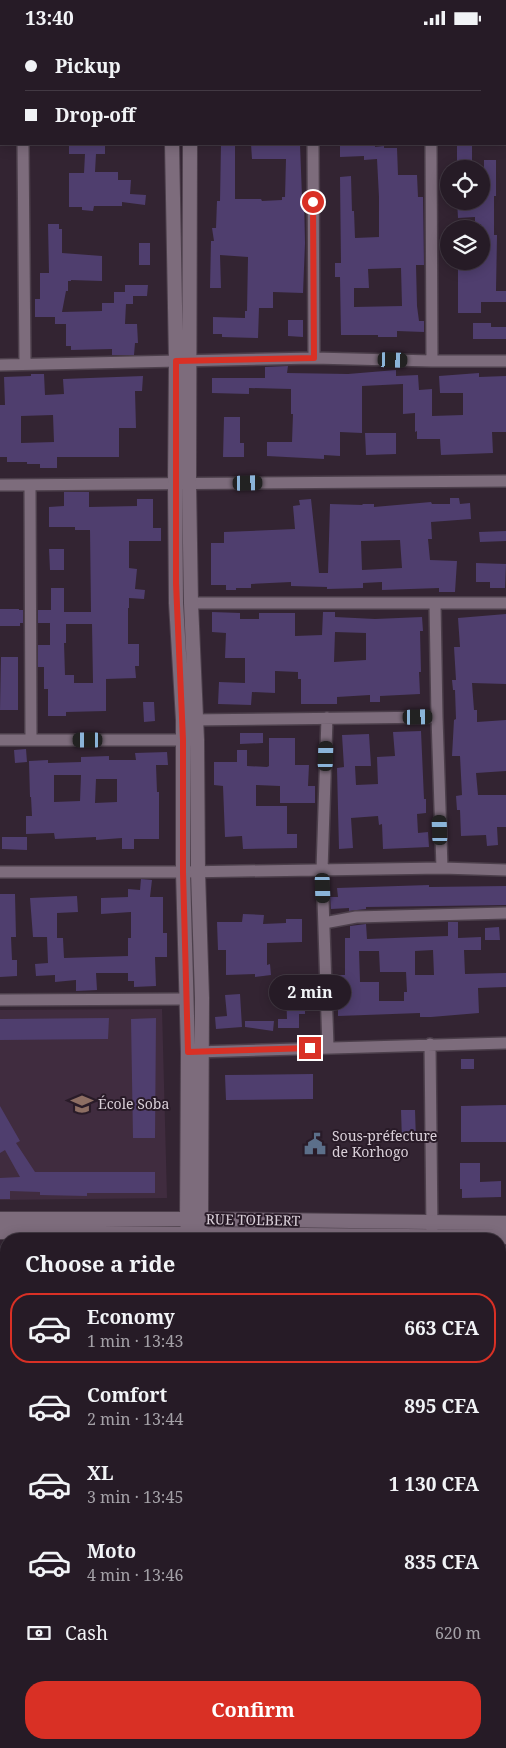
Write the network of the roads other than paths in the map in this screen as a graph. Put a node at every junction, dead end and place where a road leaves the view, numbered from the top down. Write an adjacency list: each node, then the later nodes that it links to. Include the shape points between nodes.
1 (23, 145): 11 (street)
2 (172, 145): 7 (street)
3 (190, 145): 7 (street)
4 (313, 145): 6 (street)
5 (432, 145): 8 (street)
6 (314, 358): 7 (street); 8 (street)
7 (182, 360): 11 (street); 13 (street); 14 (street)
8 (432, 361): 9 (street)
9 (506, 361)
10 (0, 365): 11 (street)
11 (24, 365)
12 (506, 481): 13 (street)
13 (189, 483): 14 (street); 17 (street)
14 (175, 484): 16 (street); 22 (street, via 176,603)
15 (0, 485): 16 (street)
16 (30, 485): 23 (street)
17 (191, 603): 19 (street); 22 (street)
18 (506, 603): 19 (street)
19 (436, 604): 20 (street)
20 (437, 717): 21 (street); 26 (street)
21 (327, 718): 22 (street); 27 (street)
22 (190, 720): 25 (street)
23 (31, 739): 24 (street); 25 (street)
24 (0, 740)
25 (190, 740): 30 (street); 31 (street)
26 (442, 868): 27 (street); 28 (street)
27 (322, 870): 31 (street); 33 (street)
28 (506, 870)
29 (0, 872): 30 (street)
30 (183, 872): 31 (street); 34 (street)
31 (198, 872): 39 (street)
32 (506, 913): 33 (street, via 356,917)
33 (324, 923): 38 (street)
34 (186, 999): 35 (street); 40 (street)
35 (0, 1000)
36 (506, 1043): 37 (street)
37 (430, 1044): 38 (street); 41 (street)
38 (328, 1047): 39 (street)
39 (203, 1051): 40 (street); 44 (street)
40 (188, 1052): 44 (street)
41 (432, 1222): 42 (street, RUE TOLBERT); 44 (street, RUE TOLBERT); 46 (street)
42 (506, 1223)
43 (8, 1228): 44 (street, RUE TOLBERT)
44 (194, 1230): 45 (street, RUE TOLBERT)
45 (247, 1233)
46 (432, 1233)

